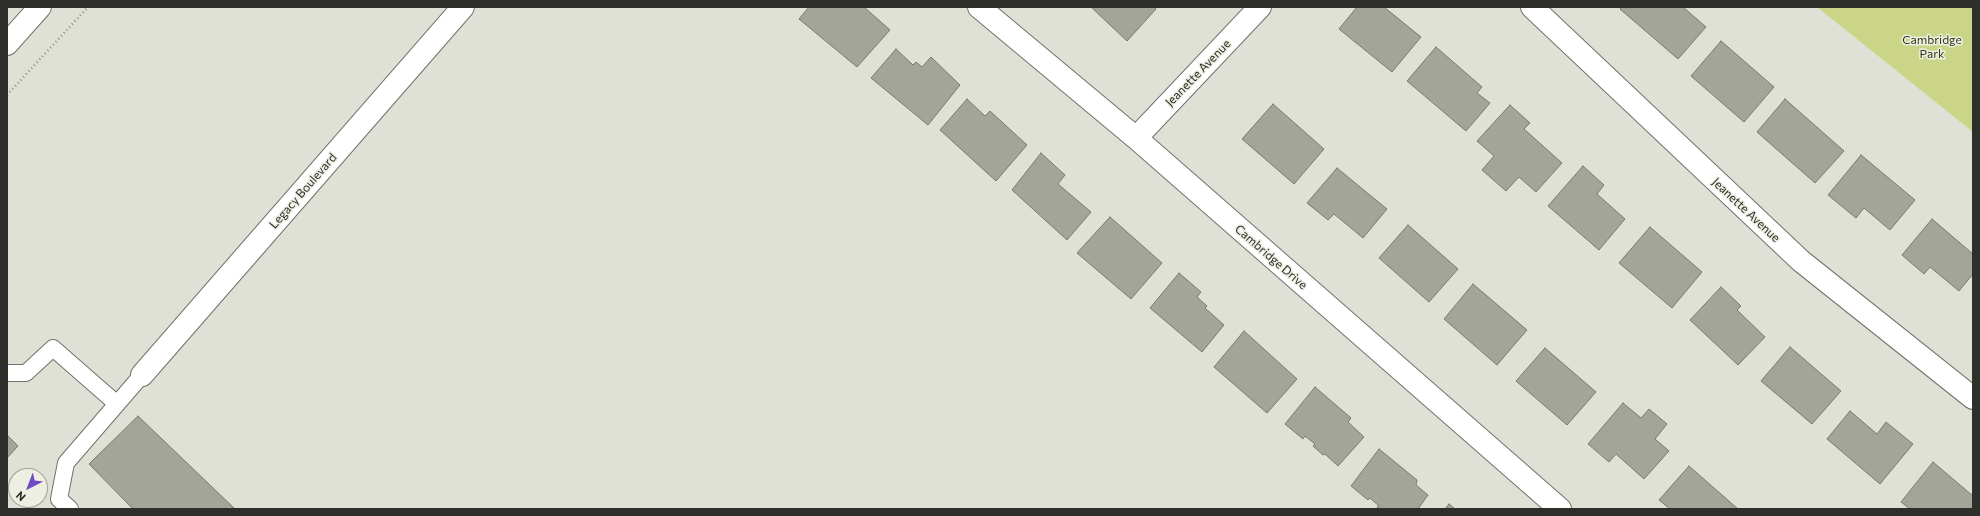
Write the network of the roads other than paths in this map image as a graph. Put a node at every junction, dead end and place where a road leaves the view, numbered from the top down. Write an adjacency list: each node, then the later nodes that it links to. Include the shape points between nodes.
1 (40, 7): 6 (street)
2 (463, 7): 9 (street, Legacy Boulevard)
3 (979, 7): 7 (street, Cambridge Drive)
4 (1260, 7): 7 (street, Jeanette Avenue)
5 (1532, 7): 10 (street, Jeanette Avenue, via 1801,261)
6 (7, 44)
7 (1136, 138): 13 (street, Cambridge Drive)
8 (7, 373): 11 (lane, via 26,373 53,348)
9 (142, 375): 11 (lane)
10 (1973, 398)
11 (117, 404): 12 (lane, via 66,463)
12 (61, 506)
13 (1560, 509)

